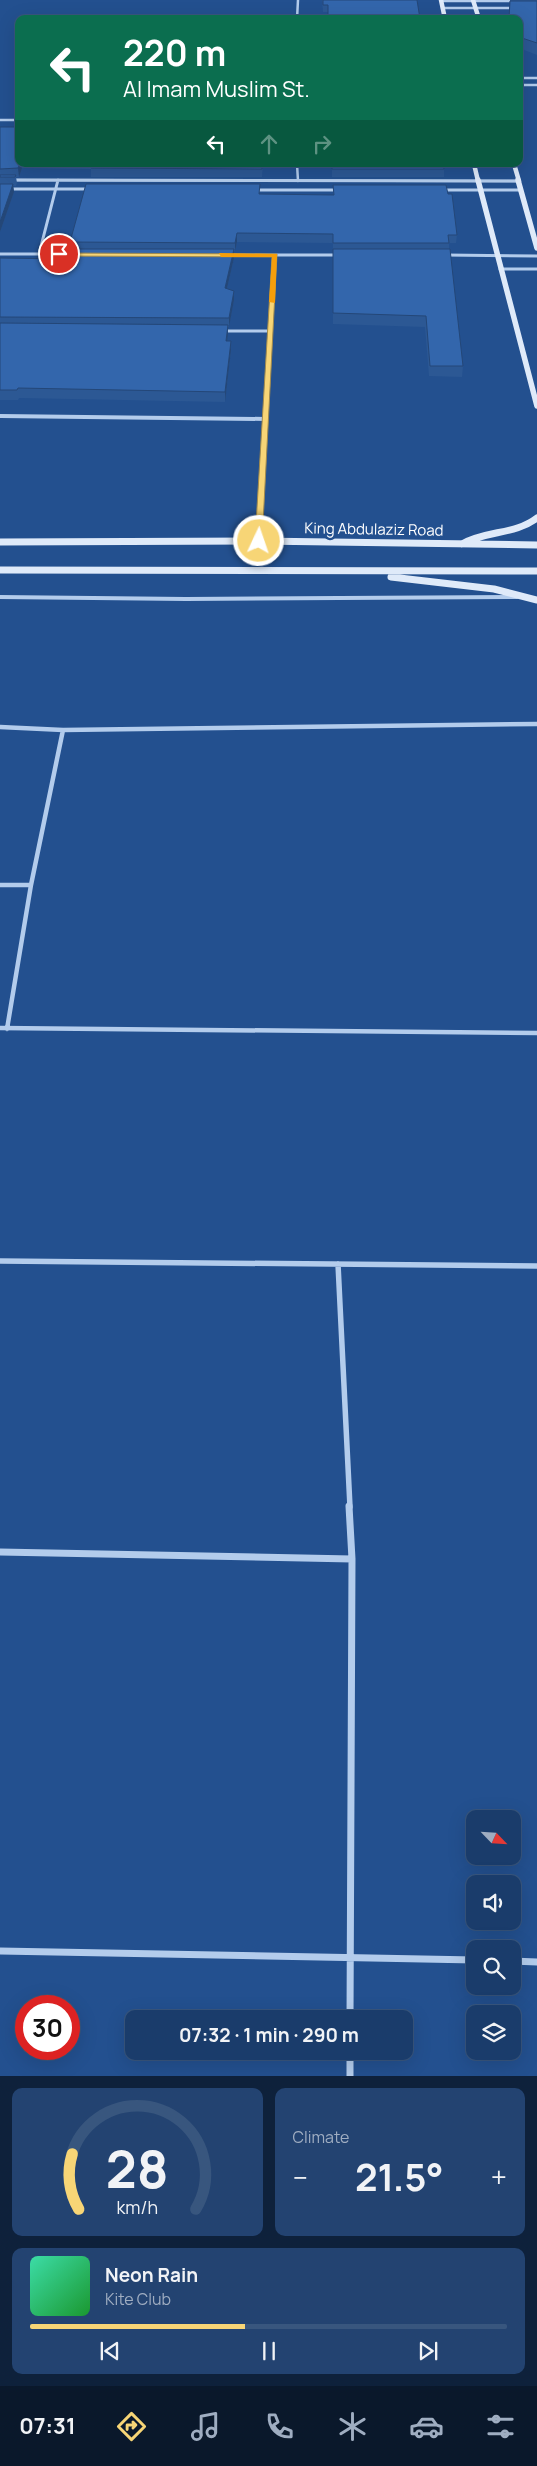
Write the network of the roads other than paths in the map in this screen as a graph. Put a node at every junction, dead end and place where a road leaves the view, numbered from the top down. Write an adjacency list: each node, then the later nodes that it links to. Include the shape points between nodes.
1 (298, 0): 8 (street)
2 (441, 1): 3 (street); 5 (main road)
3 (474, 1): 4 (street); 6 (main road)
4 (519, 1)
5 (442, 8): 6 (street); 9 (main road)
6 (476, 8): 7 (street); 10 (main road)
7 (520, 8)
8 (298, 15)
9 (444, 15)
10 (477, 15)
11 (523, 78): 12 (street)
12 (537, 78)
13 (523, 85): 14 (street)
14 (537, 85)
15 (0, 120): 16 (street)
16 (15, 120)
17 (297, 167): 22 (street)
18 (475, 167): 23 (main road)
19 (515, 167): 24 (main road)
20 (0, 180): 21 (street)
21 (58, 180): 22 (street); 26 (street)
22 (298, 181): 23 (street)
23 (477, 181): 24 (street); 31 (main road)
24 (518, 181): 32 (main road)
25 (0, 189): 26 (street)
26 (56, 189): 27 (street); 35 (street)
27 (97, 189)
28 (252, 190): 29 (street)
29 (340, 190)
30 (438, 190): 31 (street)
31 (479, 190): 32 (street); 41 (main road)
32 (521, 190): 33 (main road)
33 (537, 248)
34 (0, 254): 35 (street)
35 (39, 254): 36 (street)
36 (78, 254)
37 (226, 255): 38 (street)
38 (275, 255): 39 (street); 46 (street)
39 (342, 255)
40 (439, 256): 41 (street)
41 (497, 256): 42 (street); 43 (main road)
42 (537, 256)
43 (500, 268): 44 (street); 47 (main road)
44 (537, 269)
45 (213, 331): 46 (street)
46 (271, 331): 49 (street)
47 (537, 406)
48 (0, 416): 49 (street)
49 (266, 419): 51 (street)
50 (537, 518): 53 (main road, via 529,526 482,534)
51 (259, 541): 52 (main road, King Abdulaziz Road); 53 (main road, King Abdulaziz Road)
52 (0, 542)
53 (460, 544): 54 (main road, King Abdulaziz Road)
54 (537, 546)
55 (0, 570): 56 (main road)
56 (345, 571): 57 (main road); 59 (main road, via 494,589)
57 (537, 571)
58 (0, 597): 59 (street)
59 (534, 598)
60 (537, 724): 62 (street)
61 (0, 727): 62 (street)
62 (63, 730): 64 (street)
63 (0, 885): 64 (street)
64 (31, 886): 66 (street)
65 (0, 1028): 66 (street)
66 (7, 1029): 67 (street)
67 (537, 1033)
68 (0, 1261): 69 (street)
69 (338, 1264): 70 (street); 72 (street)
70 (537, 1266)
71 (0, 1552): 72 (street)
72 (352, 1559): 74 (street)
73 (0, 1951): 74 (street)
74 (350, 1957): 75 (street); 78 (street)
75 (466, 1960)
76 (521, 1961): 77 (street)
77 (537, 1962)
78 (350, 2010)
79 (350, 2060): 80 (street)
80 (350, 2076)

